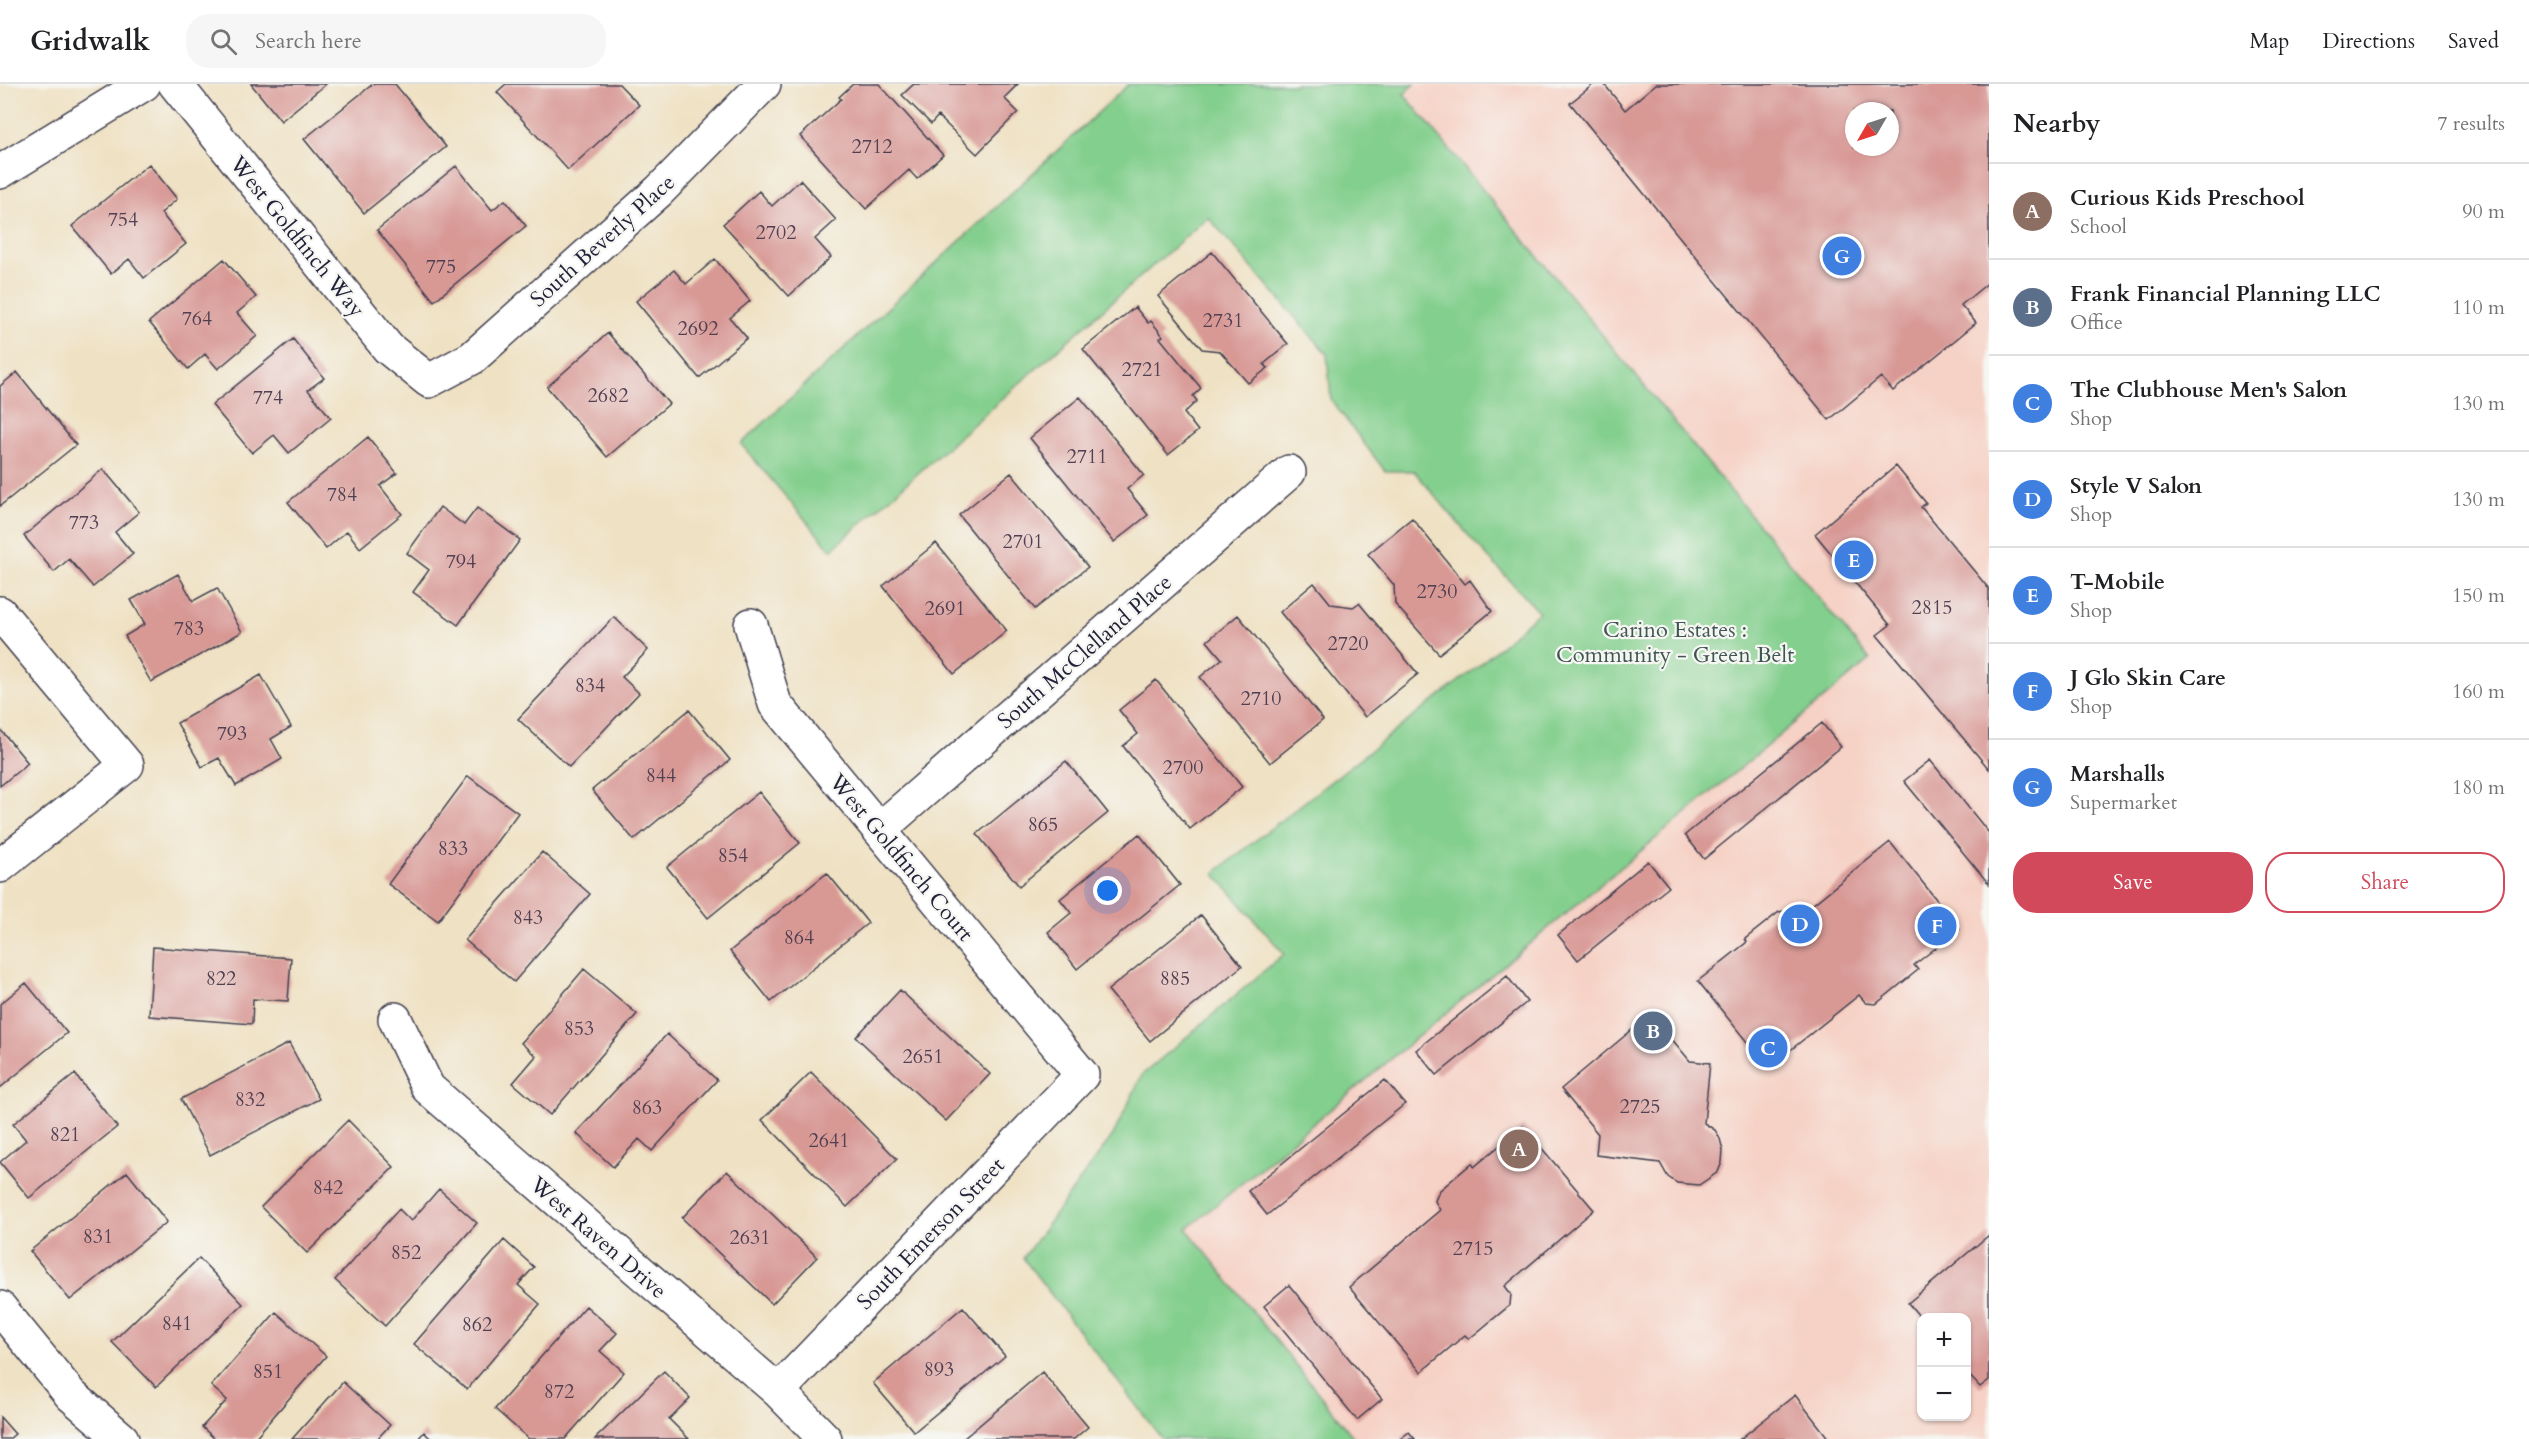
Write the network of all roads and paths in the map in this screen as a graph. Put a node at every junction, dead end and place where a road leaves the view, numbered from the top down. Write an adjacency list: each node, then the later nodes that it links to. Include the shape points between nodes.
1 (144, 84): 4 (street)
2 (175, 84): 5 (street, West Goldfinch Way, via 388,348)
3 (764, 84): 5 (street, South Beverly Place, via 659,191 472,358)
4 (0, 172)
5 (429, 381)
6 (1289, 472): 9 (street, South McClelland Place)
7 (0, 613): 10 (street, via 127,765)
8 (751, 625): 9 (street, West Goldfinch Court, via 775,704)
9 (879, 830): 12 (street, West Goldfinch Court)
10 (0, 866)
11 (395, 1019): 14 (street, West Raven Drive, via 428,1088)
12 (1082, 1075): 14 (street, South Emerson Street)
13 (0, 1308): 15 (street, via 71,1395)
14 (778, 1391): 16 (street, West Raven Drive)
15 (122, 1439)
16 (825, 1439)

